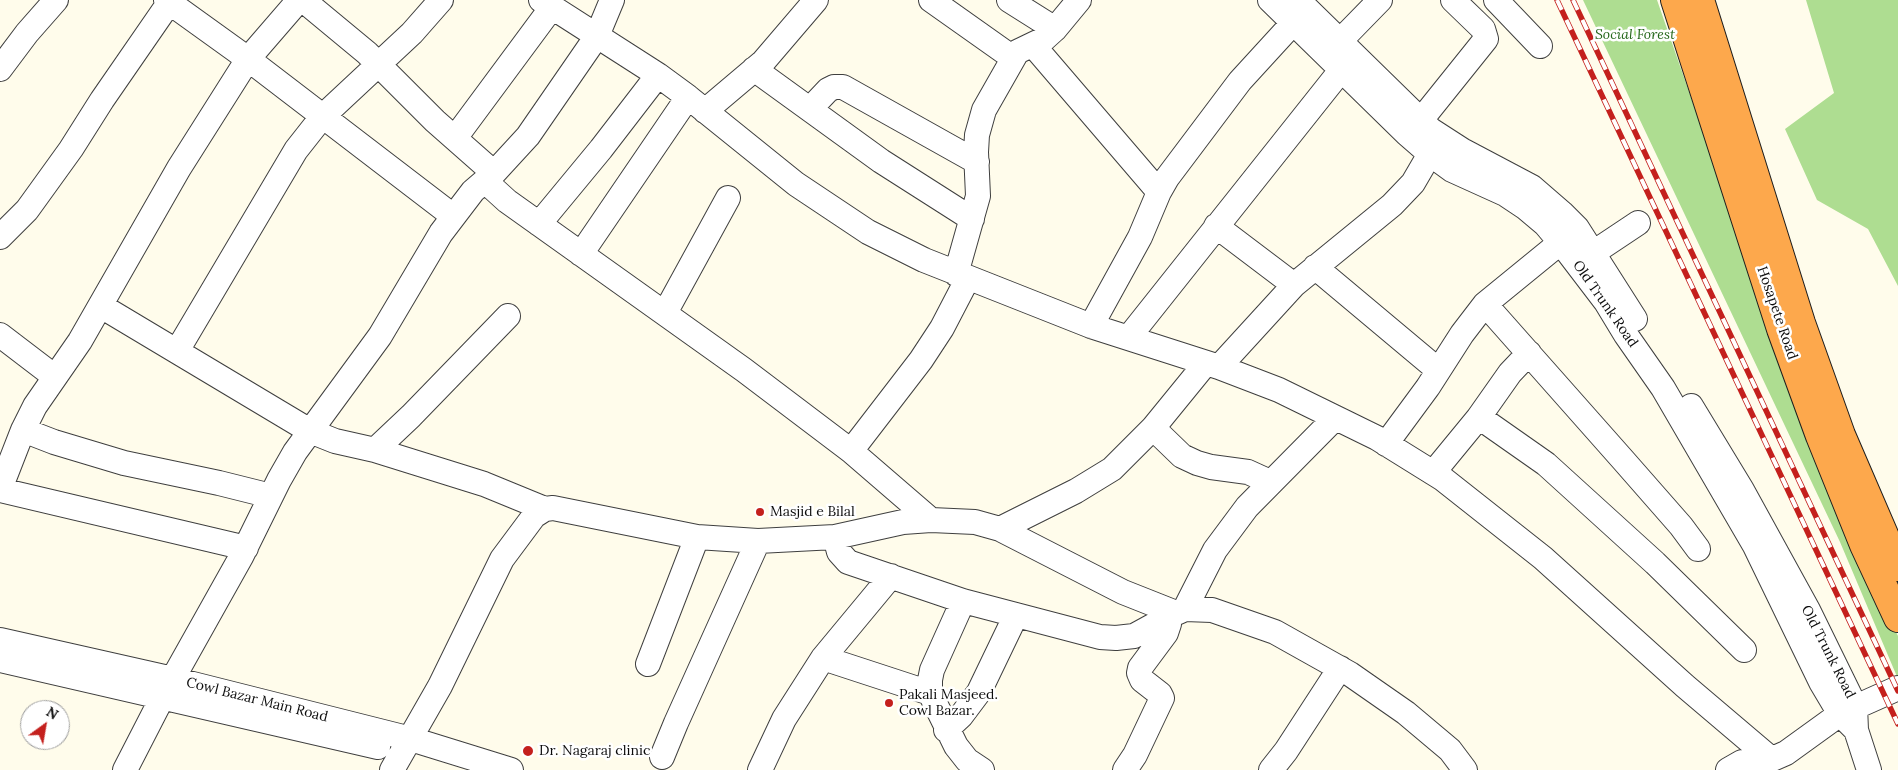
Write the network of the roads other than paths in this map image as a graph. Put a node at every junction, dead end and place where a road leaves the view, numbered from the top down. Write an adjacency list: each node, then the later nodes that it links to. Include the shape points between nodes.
1 (56, 0): 29 (street)
2 (299, 0): 25 (street)
3 (303, 0): 26 (street)
4 (441, 0): 26 (street)
5 (612, 0): 20 (street)
6 (816, 0): 27 (street)
7 (931, 0): 24 (street)
8 (1009, 0): 19 (street)
9 (1079, 0): 19 (street)
10 (1270, 0): 18 (street, Old Trunk Road)
11 (1380, 0): 21 (street)
12 (1452, 0): 34 (street, via 1483,29 1486,39)
13 (1496, 0): 23 (street)
14 (1675, 0): 90 (highway, Hosapete Road, via 1781,329 1820,436)
15 (1700, 0): 85 (highway, Hosapete Road, via 1801,323 1841,435)
16 (167, 1): 25 (street); 47 (street, via 71,149 27,210)
17 (547, 3): 20 (street); 35 (street)
18 (1296, 11): 21 (street); 28 (street, Old Trunk Road); 39 (street)
19 (1055, 29): 22 (street)
20 (598, 36): 30 (street); 38 (street, via 528,136)
21 (1340, 41): 34 (street)
22 (1033, 45): 24 (street, via 1017,52); 39 (street)
23 (1540, 46)
24 (1013, 58): 37 (street, via 984,110 977,135)
25 (248, 59): 33 (street); 54 (street, via 179,168)
26 (379, 64): 33 (street); 35 (street)
27 (754, 69): 31 (street); 32 (street)
28 (1342, 69): 36 (street, Old Trunk Road, via 1407,134); 45 (street)
29 (0, 70)
30 (658, 75): 31 (street); 44 (street)
31 (696, 104): 49 (street); 51 (street, via 796,184 868,232)
32 (810, 110): 37 (street, via 828,90 843,87); 42 (street, via 881,161)
33 (322, 117): 41 (street); 60 (street, via 296,150)
34 (1421, 120): 36 (street)
35 (455, 138): 38 (street)
36 (1435, 145): 46 (street, Old Trunk Road, via 1452,170 1505,194 1545,224); 46 (street, Old Trunk Road, via 1462,150 1523,182 1552,202); 50 (street, via 1413,182 1392,205)
37 (977, 162): 42 (street, via 978,196)
38 (490, 177): 41 (street, via 473,191); 44 (street, via 507,201)
39 (1159, 192): 57 (street, via 1140,237)
40 (728, 198): 55 (street)
41 (453, 216): 69 (street, via 380,336)
42 (972, 219): 51 (street)
43 (1638, 223): 48 (street)
44 (539, 224): 49 (street)
45 (1216, 226): 52 (street); 59 (street)
46 (1569, 236): 48 (street, Old Trunk Road); 53 (street); 100 (street, Old Trunk Road, via 1755,546 1821,682)
47 (0, 237)
48 (1593, 253): 100 (street, Old Trunk Road, via 1699,417 1808,610)
49 (581, 254): 55 (street)
50 (1315, 268): 52 (street); 63 (street)
51 (962, 276): 57 (street); 72 (street, via 942,328)
52 (1294, 285): 62 (street)
53 (1485, 304): 61 (street); 63 (street)
54 (101, 306): 60 (street); 64 (street)
55 (665, 313): 72 (street)
56 (508, 316): 71 (street)
57 (1090, 326): 59 (street)
58 (0, 335): 64 (street)
59 (1129, 337): 62 (street)
60 (176, 351): 69 (street)
61 (1528, 353): 65 (street); 84 (street)
62 (1212, 365): 66 (street, via 1279,390); 67 (street)
63 (1438, 370): 70 (street)
64 (55, 377): 68 (street)
65 (1479, 417): 73 (street); 92 (street, via 1546,464)
66 (1335, 418): 70 (street); 74 (street)
67 (1153, 428): 74 (street, via 1182,456 1211,467 1248,472); 79 (street, via 1112,469)
68 (22, 430): 75 (street); 76 (street, via 124,463)
69 (310, 431): 71 (street, via 335,441); 76 (street)
70 (1386, 444): 73 (street)
71 (375, 450): 77 (street, via 484,484)
72 (851, 451): 78 (street)
73 (1433, 473): 104 (street, via 1543,558)
74 (1270, 482): 88 (street, via 1215,550)
75 (0, 490): 83 (street)
76 (271, 496): 83 (street)
77 (545, 509): 80 (street, via 565,510); 102 (street, via 534,516 502,559 440,686)
78 (931, 520): 79 (street, via 975,522); 81 (street, via 903,522)
79 (1000, 529): 88 (street, via 1114,588)
80 (697, 537): 82 (street); 95 (street)
81 (835, 537): 82 (street); 86 (street, via 839,552 848,562)
82 (758, 541): 103 (street)
83 (246, 548): 98 (street)
84 (1698, 549)
85 (1898, 567)
86 (891, 576): 87 (street); 93 (street)
87 (963, 600): 89 (street); 99 (street, via 932,670)
88 (1176, 613): 89 (street, via 1134,636 1116,638 1100,637); 96 (street, via 1212,610 1266,628); 105 (street, via 1140,668 1142,680 1162,698)
89 (1016, 615): 101 (street, via 979,692 966,711)
90 (1898, 618)
91 (0, 640): 98 (street, Cowl Bazar Main Road)
92 (1744, 650)
93 (823, 658): 99 (street); 109 (street, via 784,719)
94 (0, 660): 98 (street)
95 (648, 664)
96 (1340, 668): 111 (street); 112 (street, via 1406,713 1450,750)
97 (1898, 688): 100 (street)
98 (168, 689): 102 (street); 106 (street)
99 (930, 694): 101 (street)
100 (1846, 713): 104 (street); 114 (street)
101 (946, 730): 110 (street, via 962,753)
102 (401, 754): 107 (street); 108 (street)
103 (662, 757)
104 (1773, 764): 113 (street, via 1742,762)
105 (1136, 765)
106 (125, 770)
107 (464, 770)
108 (511, 770)
109 (760, 770)
110 (982, 770)
111 (1271, 770)
112 (1465, 770)
113 (1728, 770)
114 (1869, 770)

